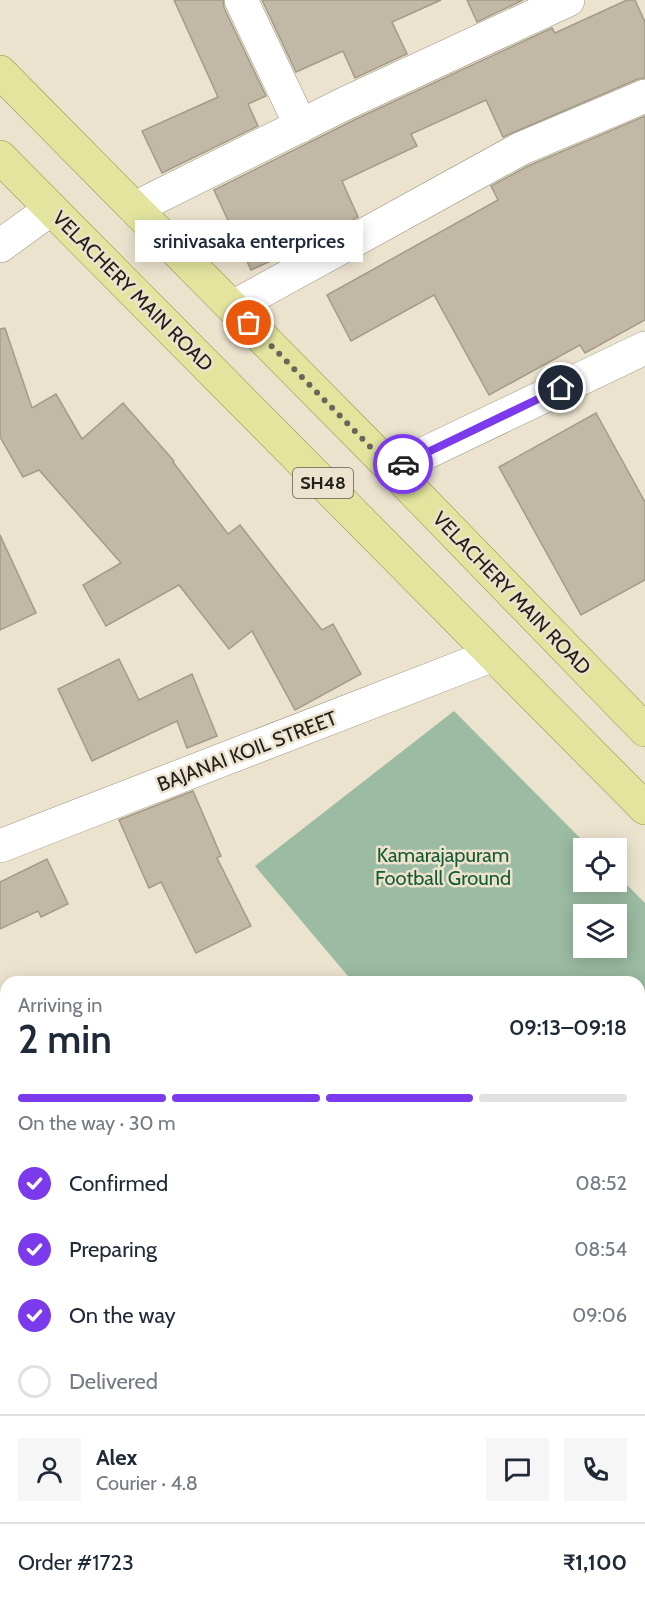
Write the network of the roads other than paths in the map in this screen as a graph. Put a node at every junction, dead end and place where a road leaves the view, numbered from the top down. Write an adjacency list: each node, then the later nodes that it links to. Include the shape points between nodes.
1 (241, 0): 5 (street)
2 (568, 0): 5 (street)
3 (0, 72): 7 (main road, VELACHERY MAIN ROAD / SH48)
4 (645, 96): 10 (street, via 520,149)
5 (301, 126): 7 (street)
6 (0, 157): 8 (main road, VELACHERY MAIN ROAD / SH48)
7 (135, 208): 10 (main road, VELACHERY MAIN ROAD / SH48)
8 (51, 209): 9 (street); 13 (main road, VELACHERY MAIN ROAD / SH48)
9 (0, 246)
10 (233, 307): 12 (main road, VELACHERY MAIN ROAD / SH48)
11 (645, 348): 12 (street)
12 (392, 469): 14 (main road, VELACHERY MAIN ROAD / SH48)
13 (493, 655): 15 (main road, VELACHERY MAIN ROAD / SH48); 16 (street, BAJANAI KOIL STREET)
14 (645, 730)
15 (645, 808)
16 (0, 846)

